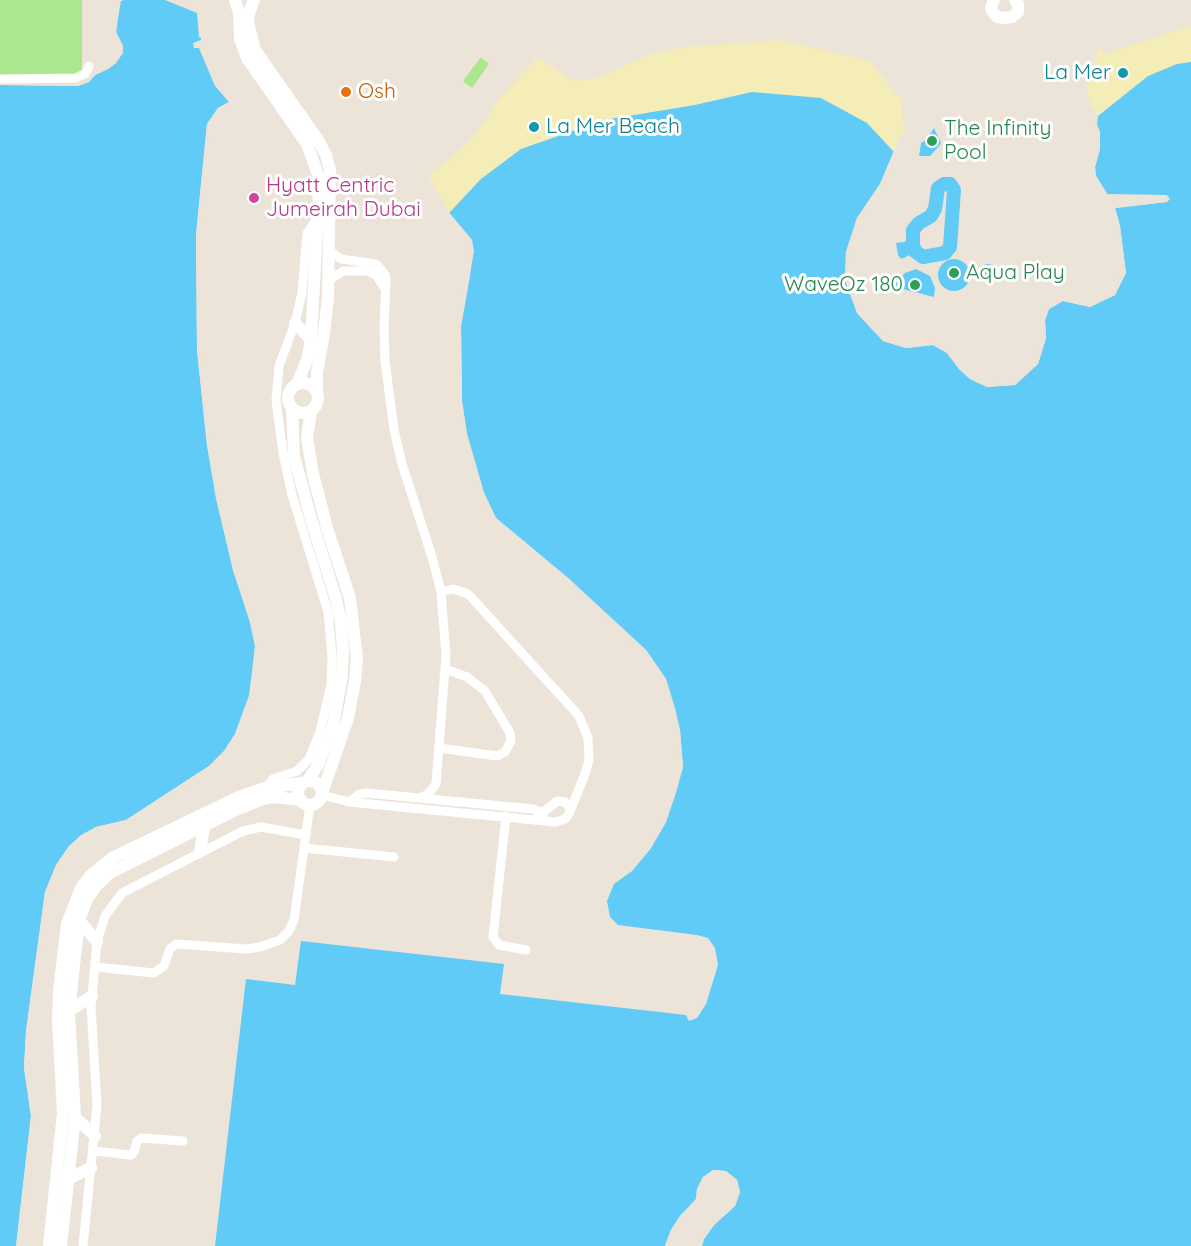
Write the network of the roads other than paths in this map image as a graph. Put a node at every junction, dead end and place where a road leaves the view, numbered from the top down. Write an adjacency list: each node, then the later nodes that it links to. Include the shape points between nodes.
1 (237, 0): 2 (street); 7 (street, via 240,39 247,58 312,154 319,191)
2 (253, 0): 8 (street, via 248,23 255,50 328,160)
3 (994, 0): 4 (street, via 992,11 1005,18 1018,12)
4 (1016, 0)
5 (89, 66): 6 (street, via 86,73 76,78)
6 (0, 79)
7 (318, 217): 11 (street, via 307,233); 12 (street)
8 (329, 250): 9 (street); 10 (street, via 341,259 376,264 386,278)
9 (328, 281): 10 (street, via 343,272 368,271 380,278); 14 (street)
10 (385, 291): 19 (street, via 385,360 394,430)
11 (295, 323): 12 (street); 17 (street, via 279,366 276,400 283,453)
12 (311, 340): 13 (street)
13 (297, 384): 14 (street, via 309,384); 15 (street, via 288,395)
14 (317, 392): 16 (street, via 318,402)
15 (292, 409): 16 (street, via 300,413); 18 (street, via 294,456)
16 (311, 411): 26 (street, via 307,437 312,474 350,598 357,659 348,718)
17 (303, 530): 18 (street); 24 (street, via 328,612 331,686 326,713 309,759 297,771 273,779)
18 (317, 540): 22 (street, via 339,612 342,675 329,740 315,771)
19 (441, 592): 20 (street); 25 (street, via 453,589 471,597 579,716 589,753)
20 (445, 669): 21 (street); 21 (street, via 467,677 485,691 511,741 505,752 497,756)
21 (439, 748): 23 (street)
22 (305, 782): 24 (street); 26 (street, via 318,783); 31 (street, via 298,792)
23 (436, 784): 27 (street); 28 (street)
24 (265, 788): 53 (street, via 112,858 90,876 75,899 66,930 58,1006 63,1113)
25 (577, 789): 29 (street); 32 (street)
26 (322, 794): 30 (street); 31 (street, via 319,801)
27 (420, 798): 28 (street); 30 (street, via 367,793)
28 (448, 800): 33 (street)
29 (559, 801): 32 (street, via 567,803); 33 (street)
30 (349, 802): 34 (street)
31 (306, 803): 36 (street, via 286,797 266,798); 37 (street)
32 (570, 811): 35 (street, via 559,822)
33 (544, 813): 35 (street)
34 (507, 816): 35 (street); 43 (street, via 494,939 499,945)
35 (535, 819)
36 (204, 827): 39 (street); 41 (street, via 110,873 87,899)
37 (306, 835): 38 (street); 39 (street, via 261,827 243,831)
38 (304, 848): 40 (street); 44 (street, via 294,920 280,940 246,949 178,943 170,949 164,966 154,974)
39 (200, 852): 42 (street, via 122,893 105,916)
40 (394, 857)
41 (79, 920): 42 (street); 46 (street)
42 (97, 942): 44 (street)
43 (526, 950)
44 (95, 967): 45 (street)
45 (92, 996): 46 (street); 48 (street)
46 (69, 1011): 47 (street)
47 (75, 1117): 48 (street); 52 (street)
48 (95, 1136): 50 (street)
49 (183, 1141): 50 (street, via 141,1138 131,1155)
50 (93, 1151): 51 (street)
51 (91, 1168): 52 (street); 55 (street)
52 (68, 1179): 54 (street)
53 (49, 1246)
54 (61, 1246)
55 (83, 1246)

